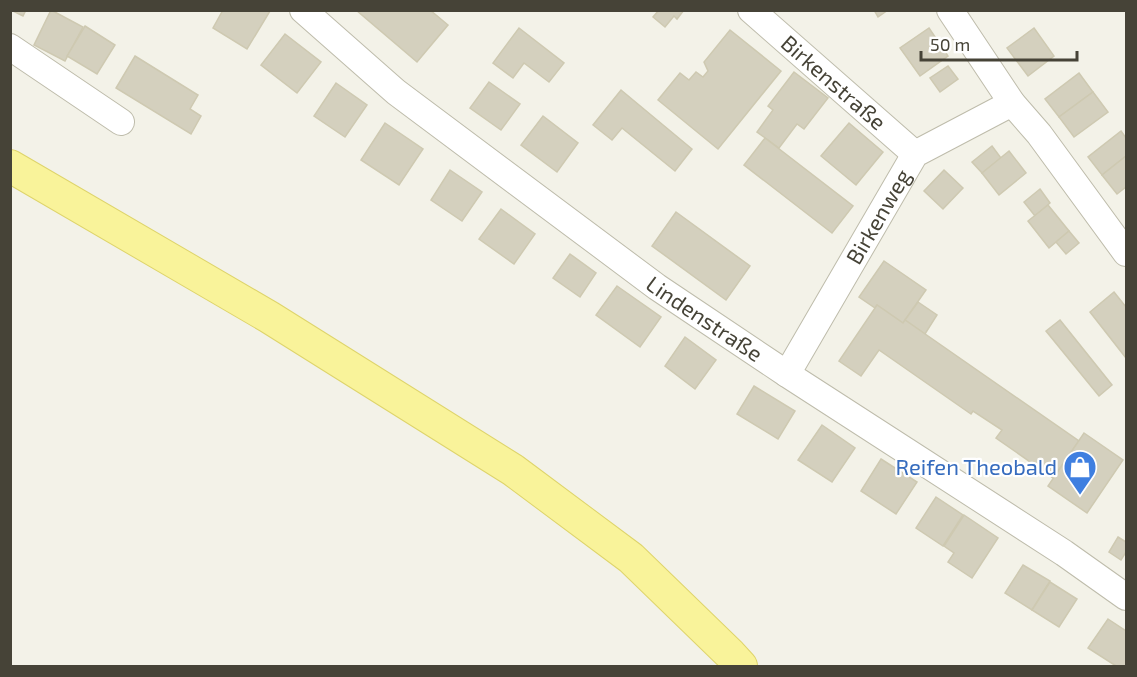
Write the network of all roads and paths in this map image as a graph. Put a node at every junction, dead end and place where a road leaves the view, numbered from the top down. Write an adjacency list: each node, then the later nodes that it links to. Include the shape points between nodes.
1 (303, 10): 10 (street, Lindenstraße, via 396,92 657,287)
2 (751, 10): 7 (street, Birkenstraße)
3 (950, 10): 5 (street)
4 (10, 47): 6 (street)
5 (1012, 103): 7 (street, Birkenweg); 9 (street)
6 (122, 122)
7 (915, 154): 10 (street, Birkenweg)
8 (10, 166): 12 (main road, via 269,316 513,470 631,558)
9 (1126, 253)
10 (787, 374): 11 (street, Lindenstraße)
11 (1126, 597)
12 (741, 666)

